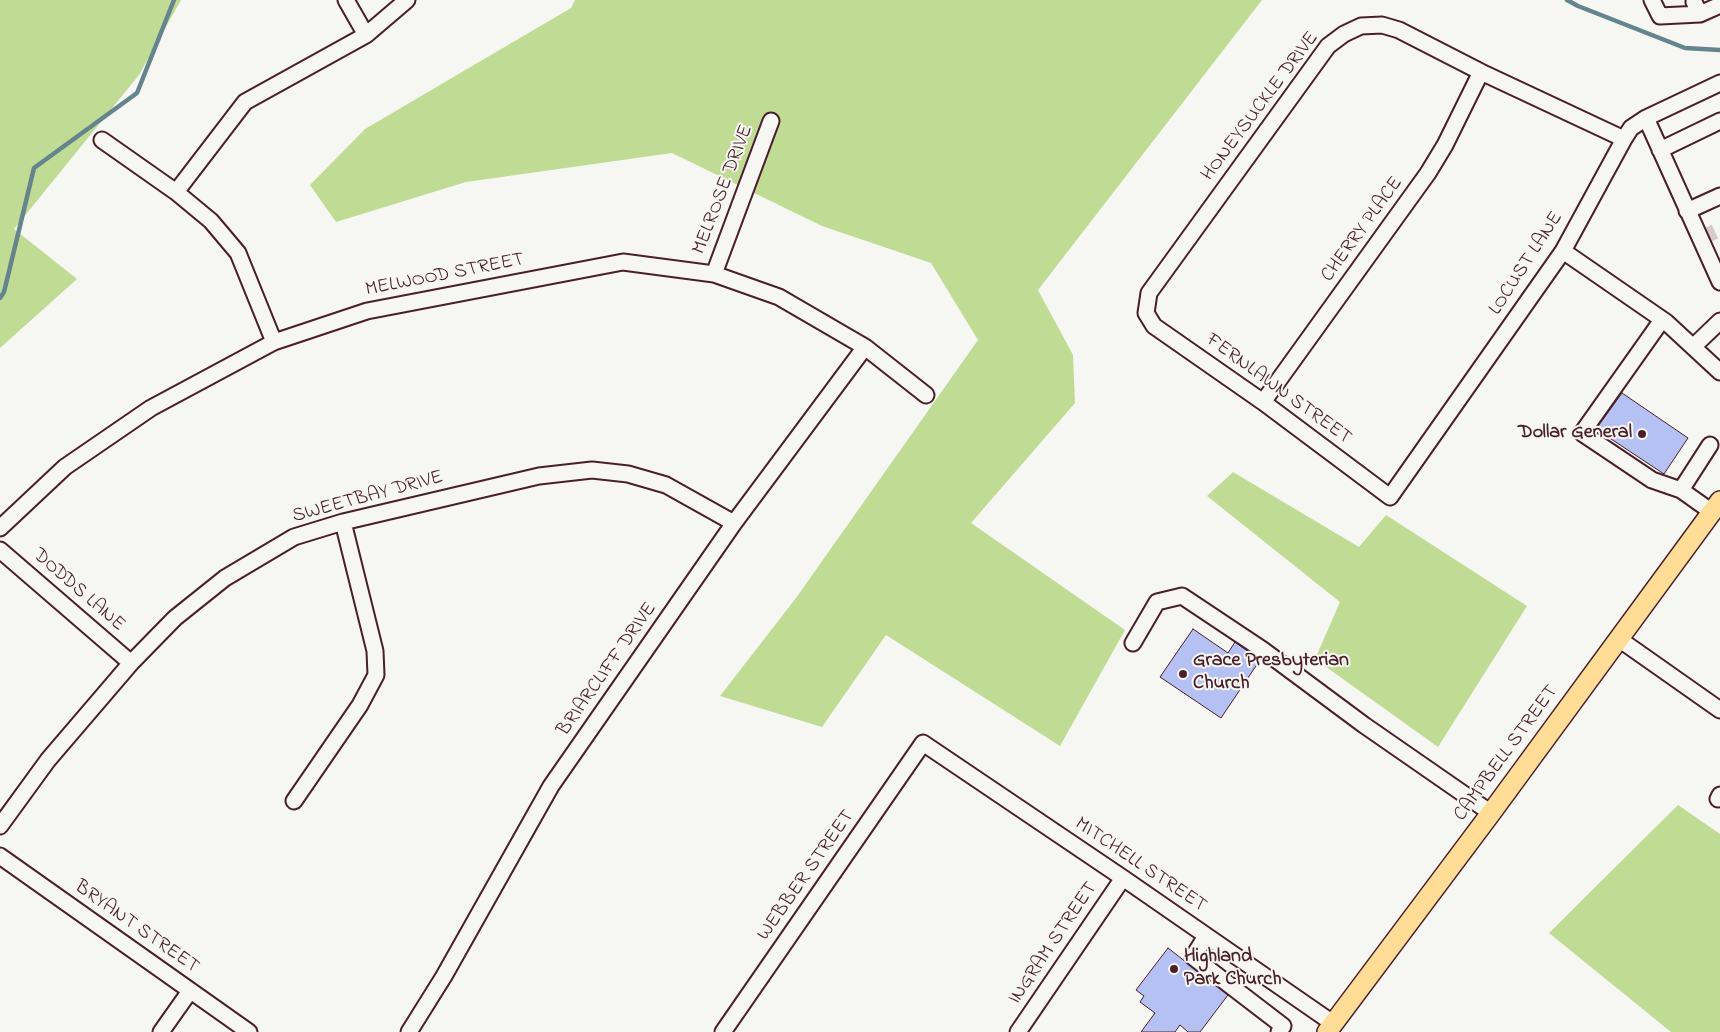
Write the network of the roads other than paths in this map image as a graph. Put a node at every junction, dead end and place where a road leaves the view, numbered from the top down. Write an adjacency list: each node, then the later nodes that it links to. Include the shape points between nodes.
1 (346, 0): 5 (street)
2 (407, 0): 5 (street)
3 (1652, 0): 4 (street, via 1660,16)
4 (1716, 4)
5 (366, 35): 14 (street, via 246,102)
6 (1481, 72): 11 (street, HONEYSUCKLE DRIVE); 21 (street, HONEYSUCKLE DRIVE, via 1400,30 1382,25 1361,26 1344,34 1328,46 1149,293); 29 (street, CHERRY PLACE, via 1428,173)
7 (1720, 83): 8 (street, LOCUST LANE)
8 (1646, 118): 11 (street, LOCUST LANE); 13 (street)
9 (771, 121): 19 (street, MELROSE DRIVE)
10 (1720, 121): 13 (street)
11 (1624, 138): 18 (street, LOCUST LANE)
12 (102, 140): 14 (street)
13 (1660, 150): 16 (street)
14 (176, 192): 24 (street, via 211,220 238,253)
15 (1720, 196): 16 (street)
16 (1695, 221): 20 (street)
17 (1713, 245): 20 (street)
18 (1563, 251): 22 (street); 32 (street, LOCUST LANE)
19 (714, 274): 24 (street, MELWOOD STREET, via 623,262 367,311); 25 (street, MELWOOD STREET, via 779,297)
20 (1718, 277)
21 (1146, 313): 29 (street, FERNLAWN STREET, via 1154,326)
22 (1662, 320): 26 (street); 31 (street, via 1582,433 1652,480)
23 (1720, 321): 26 (street)
24 (274, 342): 36 (street, MELWOOD STREET, via 151,408 64,467)
25 (865, 347): 28 (street, MELWOOD STREET); 35 (street, BRIARCLIFF DRIVE)
26 (1694, 347): 27 (street)
27 (1720, 372)
28 (926, 395)
29 (1263, 402): 32 (street, FERNLAWN STREET)
30 (1710, 445): 31 (street)
31 (1681, 490): 33 (street)
32 (1390, 497)
33 (1716, 507): 38 (main road, CAMPBELL STREET)
34 (343, 522): 35 (street, SWEETBAY DRIVE, via 539,476 592,470 628,474 666,485); 40 (street, SWEETBAY DRIVE, via 294,537 252,560 175,618); 43 (street, via 375,651 376,675 360,705)
35 (734, 523): 53 (street, BRIARCLIFF DRIVE, via 551,786)
36 (0, 528)
37 (0, 550): 40 (street, DODDS LANE)
38 (1619, 640): 41 (street); 44 (main road, CAMPBELL STREET)
39 (1133, 643): 44 (street, via 1157,602 1182,596)
40 (131, 663): 45 (street, SWEETBAY DRIVE, via 48,760)
41 (1720, 710)
42 (923, 743): 47 (street, MITCHELL STREET); 54 (street, WEBBER STREET)
43 (294, 802)
44 (1491, 813): 50 (main road, CAMPBELL STREET)
45 (0, 826)
46 (0, 856): 49 (street, BRYANT STREET)
47 (1122, 878): 48 (street, MITCHELL STREET); 55 (street, INGRAM STREET)
48 (1206, 936): 50 (street, MITCHELL STREET); 56 (street, via 1193,957 1283,1026)
49 (190, 991): 51 (street); 52 (street, BRYANT STREET)
50 (1330, 1028)
51 (161, 1032)
52 (249, 1032)
53 (409, 1032)
54 (723, 1032)
55 (1018, 1032)
56 (1279, 1032)

